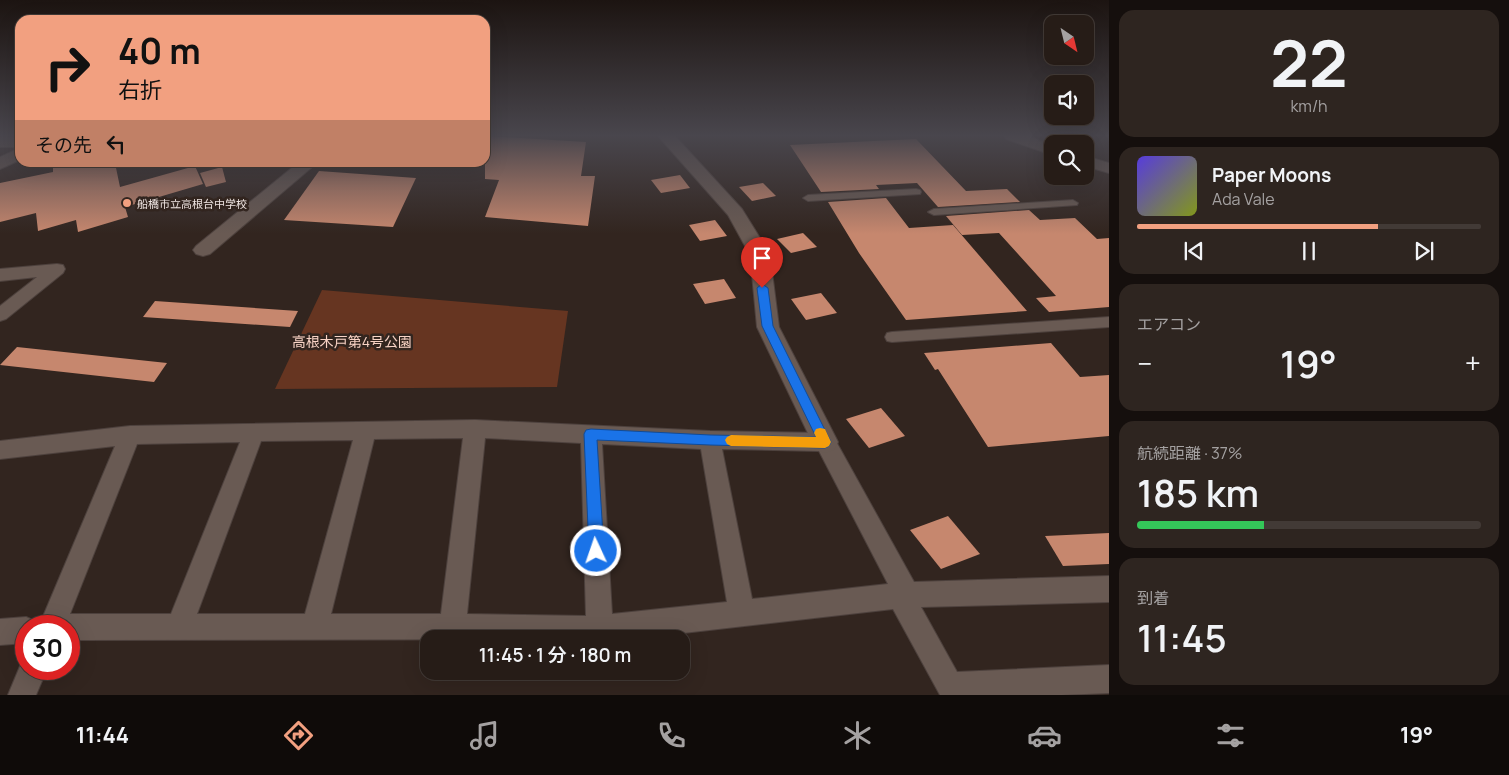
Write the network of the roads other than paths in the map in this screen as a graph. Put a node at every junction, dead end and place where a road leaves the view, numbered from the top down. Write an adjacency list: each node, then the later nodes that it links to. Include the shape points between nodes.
1 (302, 168): 7 (street)
2 (695, 168): 18 (street, via 746,227 761,264 768,326)
3 (916, 192): 4 (street)
4 (808, 198)
5 (1073, 203): 6 (street)
6 (934, 212)
7 (203, 250)
8 (0, 275): 9 (street, via 57,269)
9 (0, 315)
10 (1109, 322): 11 (street)
11 (892, 337)
12 (475, 429): 13 (street); 15 (street); 26 (street)
13 (366, 430): 14 (street); 25 (street)
14 (254, 432): 16 (street); 27 (street)
15 (591, 434): 17 (street); 28 (street)
16 (130, 435): 19 (street); 23 (street)
17 (710, 440): 18 (street); 22 (street)
18 (825, 442): 21 (street)
19 (0, 450)
20 (1109, 589): 21 (street)
21 (904, 595): 22 (street); 33 (street)
22 (742, 613): 28 (street)
23 (56, 615)
24 (80, 627): 27 (street)
25 (315, 627): 26 (street); 27 (street)
26 (452, 627): 28 (street)
27 (179, 628)
28 (600, 630)
29 (15, 631): 30 (street)
30 (0, 632)
31 (1109, 679): 33 (street)
32 (28, 680): 34 (street)
33 (952, 691)
34 (22, 695)

